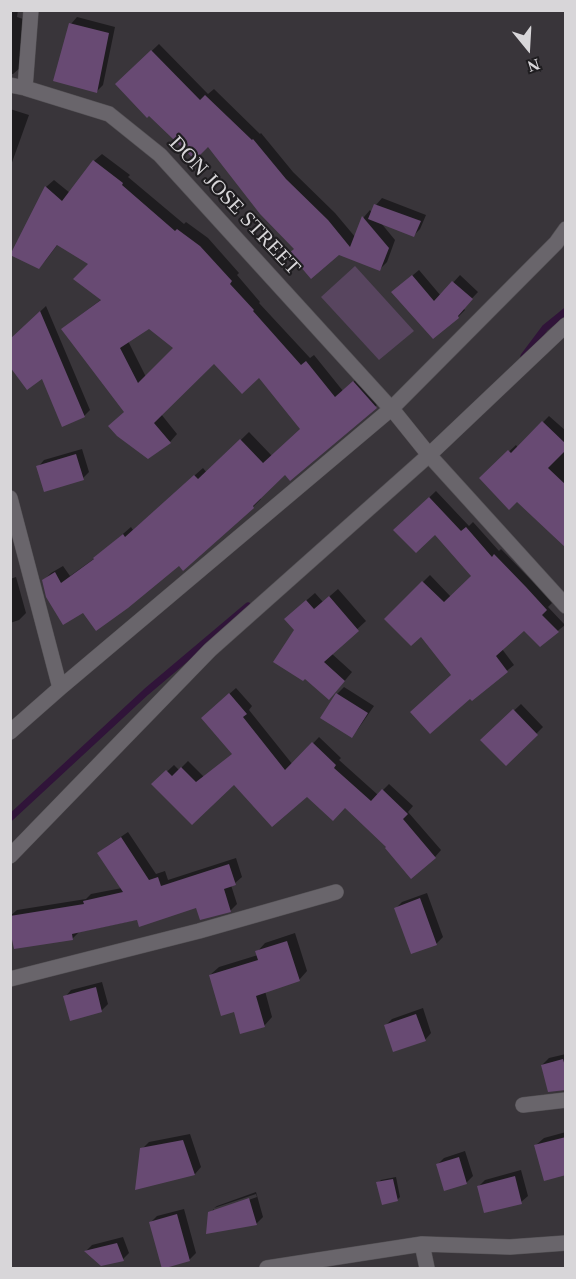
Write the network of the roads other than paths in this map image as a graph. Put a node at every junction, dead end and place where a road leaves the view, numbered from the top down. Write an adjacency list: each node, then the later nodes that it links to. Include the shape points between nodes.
1 (31, 10): 2 (street)
2 (18, 86): 5 (street, DON JOSE STREET, via 109,114 160,155)
3 (566, 229): 5 (street)
4 (566, 325): 6 (street)
5 (393, 412): 6 (street, DON JOSE STREET); 9 (street)
6 (428, 453): 8 (street, DON JOSE STREET); 11 (street, via 210,650)
7 (10, 498): 9 (street)
8 (566, 606)
9 (60, 688): 10 (street)
10 (10, 732)
11 (10, 856)
12 (336, 892): 13 (street)
13 (10, 979)
14 (566, 1100): 15 (street)
15 (523, 1105)
16 (566, 1243): 17 (street, via 510,1248)
17 (422, 1244): 18 (street); 19 (street)
18 (267, 1269)
19 (427, 1269)

